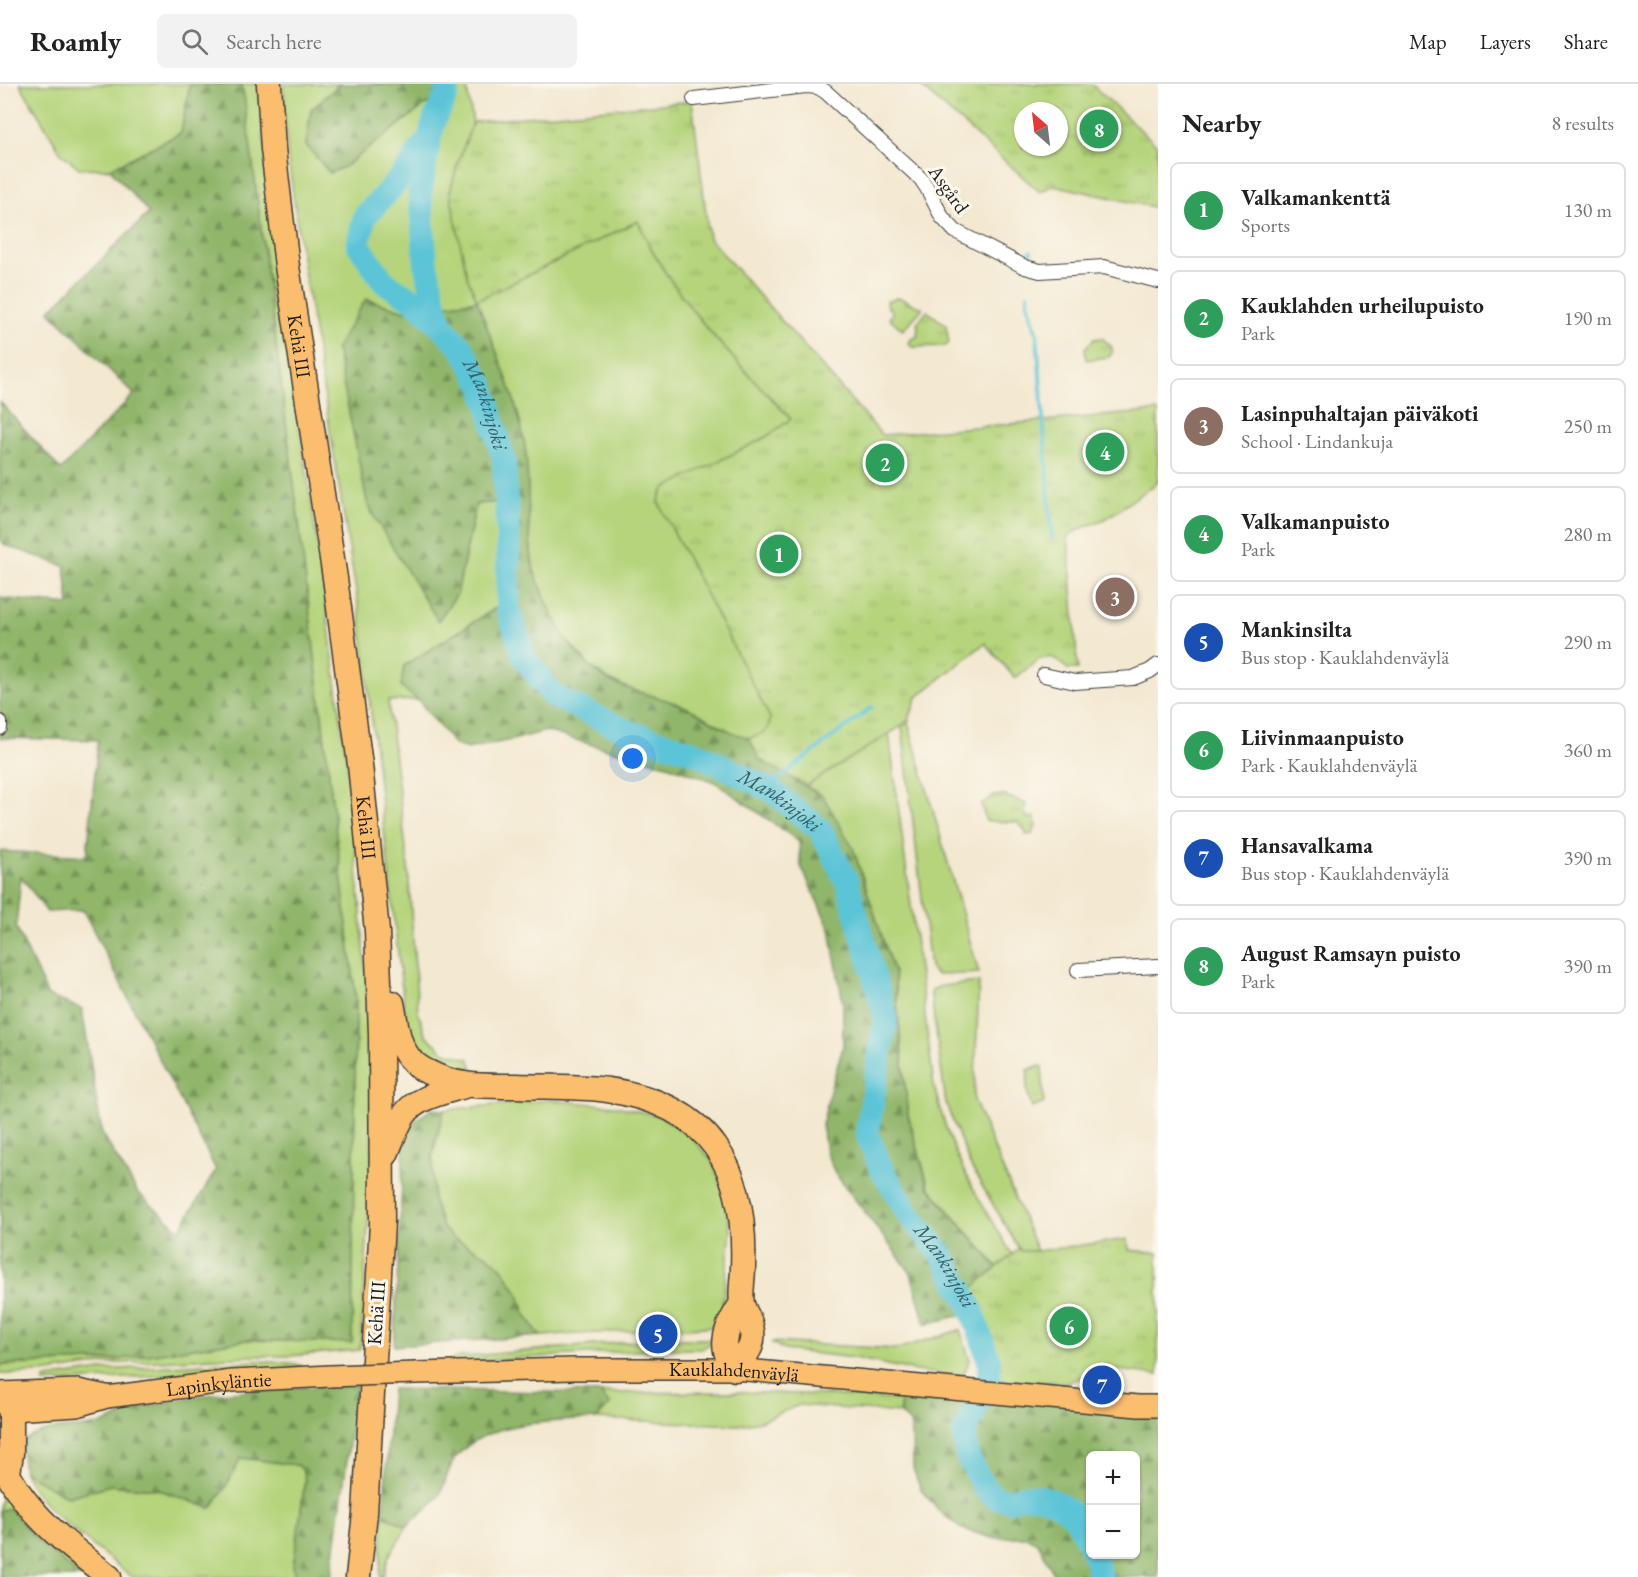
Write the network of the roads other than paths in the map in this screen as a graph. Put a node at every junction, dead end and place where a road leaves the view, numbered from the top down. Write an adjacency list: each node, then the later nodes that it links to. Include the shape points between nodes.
1 (269, 84): 8 (highway, Kehä III, via 287,266 359,754)
2 (694, 99): 3 (street, Asgård, via 818,87 921,179 942,217 955,231 1040,271 1104,267)
3 (1158, 281)
4 (1158, 665): 5 (street, via 1150,672 1122,679 1075,682)
5 (1044, 675)
6 (0, 722): 7 (street)
7 (0, 728)
8 (377, 931): 11 (highway, via 400,1042 421,1068 442,1079); 12 (highway, Kehä III)
9 (1158, 966): 10 (street)
10 (1078, 970)
11 (467, 1085): 12 (highway, via 431,1096 405,1113); 13 (highway, via 608,1090 664,1105 699,1128 725,1162 738,1196 744,1246 742,1303 730,1323 726,1351)
12 (383, 1162): 18 (highway, Kehä III)
13 (735, 1369): 14 (main road, Kauklahdenväylä, bridge); 16 (main road, Kauklahdenväylä)
14 (330, 1376): 15 (main road, Lapinkyläntie, via 232,1381 107,1397 77,1406)
15 (4, 1400): 17 (highway, via 12,1455)
16 (1151, 1408)
17 (4, 1468): 19 (highway, via 40,1517)
18 (365, 1513): 20 (highway); 21 (highway, Kehä III)
19 (109, 1577)
20 (348, 1577)
21 (358, 1577)

